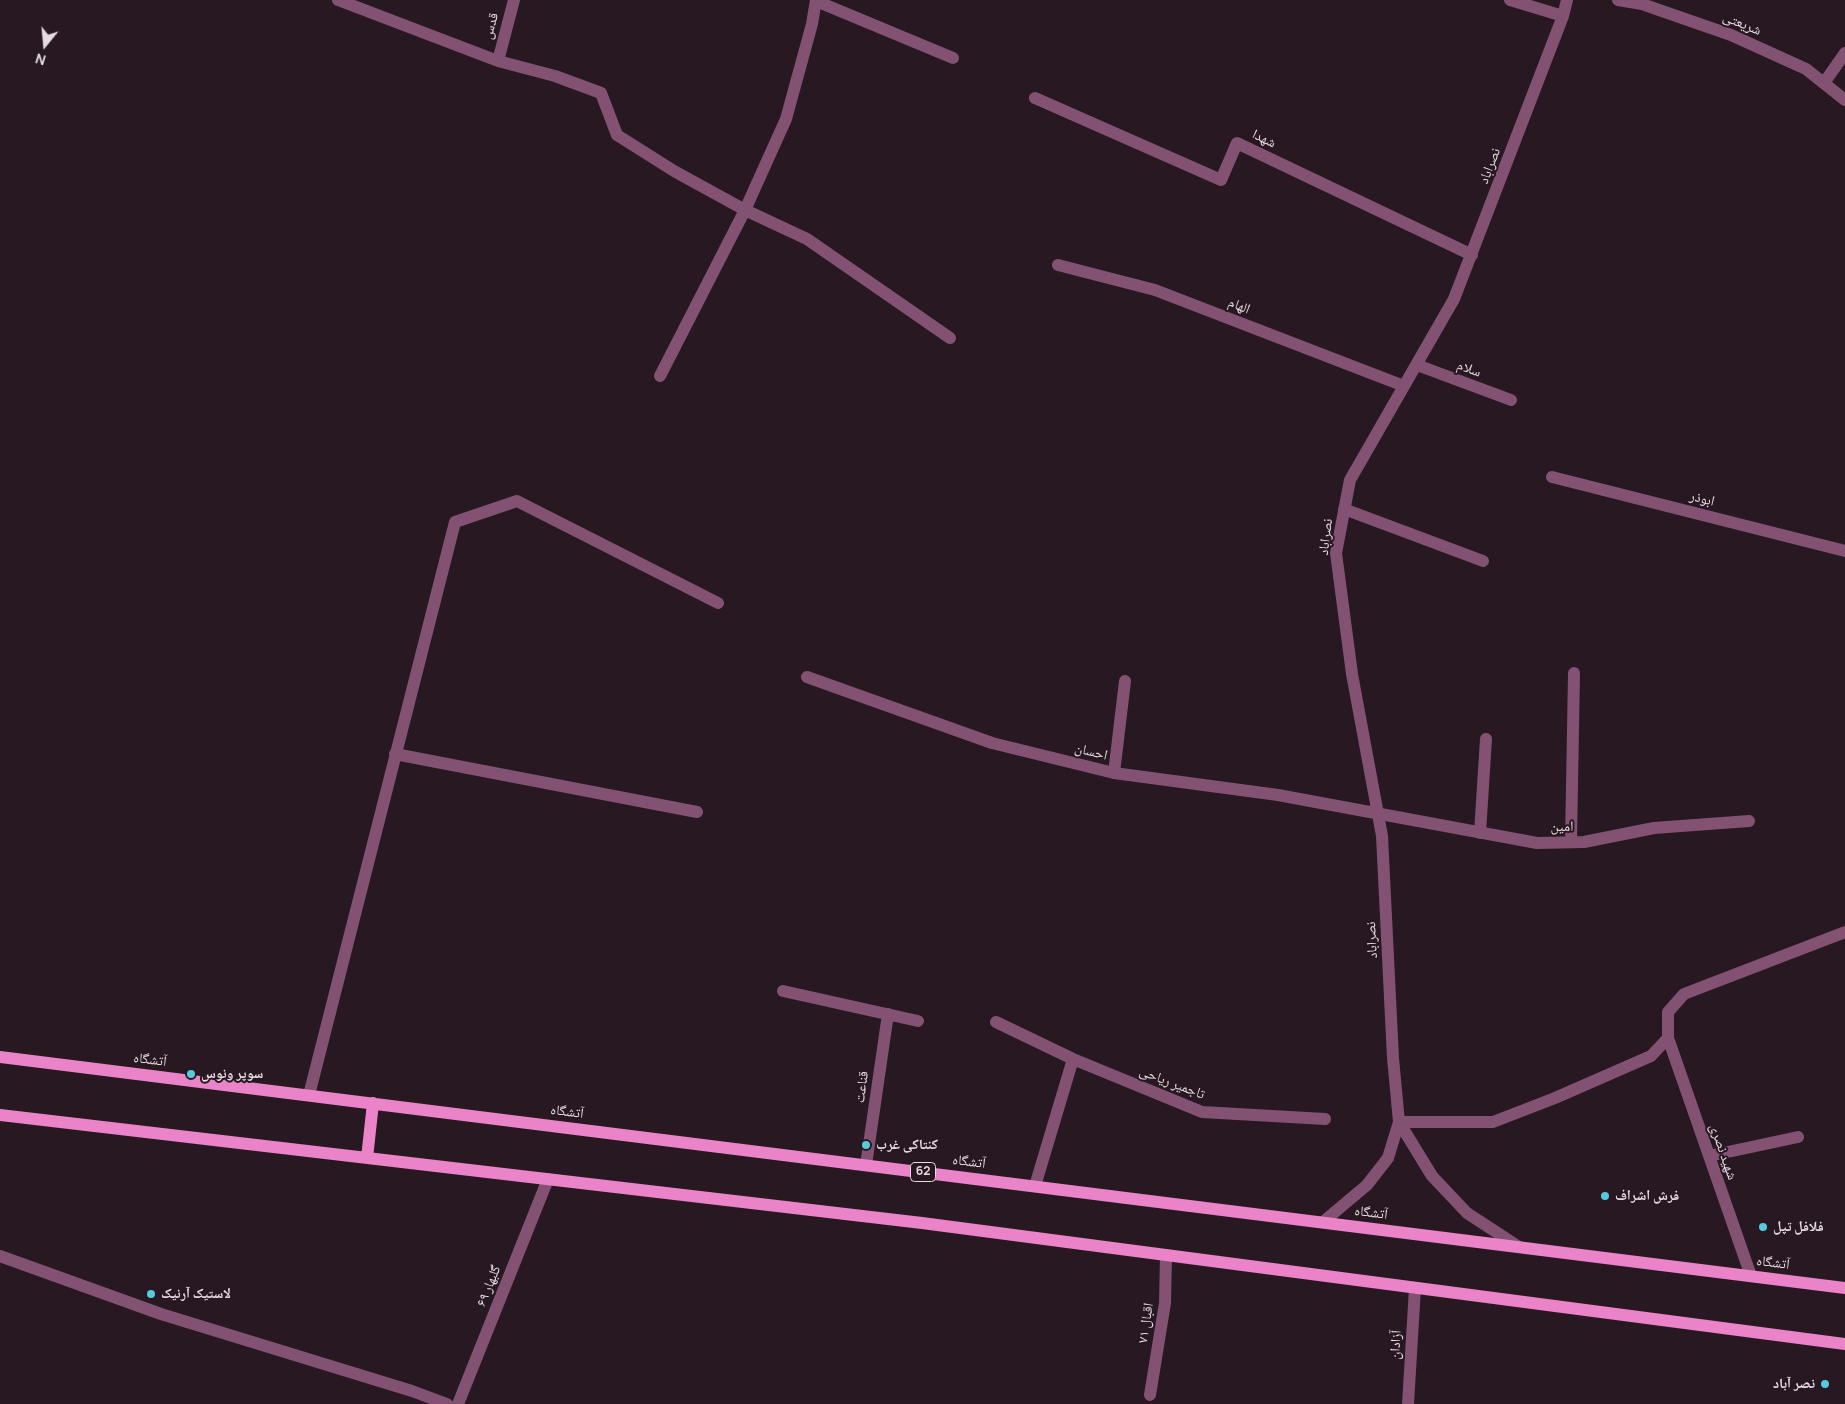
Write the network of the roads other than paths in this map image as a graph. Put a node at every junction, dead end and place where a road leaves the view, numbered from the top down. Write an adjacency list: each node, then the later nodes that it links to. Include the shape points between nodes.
1 (338, 0): 10 (street)
2 (514, 0): 10 (street, قدس)
3 (1510, 0): 7 (street)
4 (1567, 0): 7 (street, نصراباد)
5 (1618, 0): 11 (street, شریعتی, via 1642,4 1731,35 1806,69)
6 (816, 1): 9 (street); 14 (street, via 786,119)
7 (1563, 16): 15 (street, نصراباد)
8 (1845, 53): 11 (street)
9 (953, 58)
10 (498, 61): 14 (street, via 555,76 601,93 617,135)
11 (1824, 82): 13 (street, شریعتی)
12 (1035, 98): 15 (street, شهدا, via 1221,180 1237,143)
13 (1845, 100)
14 (745, 210): 17 (street, via 807,239); 19 (street)
15 (1472, 255): 18 (street, نصراباد, via 1454,299)
16 (1058, 265): 20 (street, الهام, via 1155,290)
17 (950, 338)
18 (1417, 365): 20 (street, نصراباد); 21 (street, سلام)
19 (660, 376)
20 (1404, 386): 23 (street, نصراباد, via 1350,480)
21 (1511, 400)
22 (1552, 477): 24 (street, ابوذر)
23 (1344, 509): 25 (street); 34 (street, نصراباد, via 1336,553 1352,674)
24 (1845, 551)
25 (1483, 561)
26 (718, 603): 31 (street, via 517,501 455,522)
27 (1574, 672): 37 (street)
28 (807, 678): 32 (street, احسان, via 992,743)
29 (1125, 681): 32 (street)
30 (1486, 740): 36 (street)
31 (395, 754): 33 (street); 46 (street)
32 (1114, 773): 34 (street, احسان, via 1278,795)
33 (698, 812)
34 (1377, 814): 36 (street, امین); 50 (street, نصراباد, via 1382,836)
35 (1748, 822): 37 (street, امین, via 1654,828)
36 (1480, 833): 37 (street, امین, via 1537,843)
37 (1571, 842)
38 (1845, 932): 43 (street, شهید نصری, via 1684,994 1668,1012)
39 (783, 991): 40 (street)
40 (888, 1014): 41 (street); 54 (street, قناعت)
41 (918, 1021)
42 (996, 1022): 45 (street, تاجمیر ریاحی)
43 (1668, 1038): 50 (street, via 1651,1056 1493,1122); 52 (street, شهید نصری)
44 (0, 1057): 46 (main road, آتشگاه / 62)
45 (1073, 1060): 49 (street, تاجمیر ریاحی, via 1202,1112); 56 (street)
46 (309, 1095): 47 (main road, آتشگاه / 62)
47 (373, 1103): 53 (main road); 54 (main road, آتشگاه / 62)
48 (0, 1115): 53 (main road)
49 (1325, 1119)
50 (1399, 1122): 57 (street, via 1388,1158 1367,1185); 58 (street, via 1432,1176 1467,1213)
51 (1798, 1137): 52 (street)
52 (1709, 1156): 61 (street, شهید نصری)
53 (367, 1158): 55 (main road)
54 (866, 1165): 56 (main road, آتشگاه / 62)
55 (548, 1179): 60 (main road, via 922,1223); 67 (street, ۶۹ گلبهار)
56 (1035, 1186): 57 (main road, آتشگاه / 62)
57 (1323, 1222): 58 (main road, آتشگاه / 62)
58 (1519, 1247): 61 (main road, آتشگاه / 62)
59 (0, 1256): 66 (street, via 161,1314)
60 (1166, 1256): 62 (main road); 65 (street, ۷۱ اقبال, via 1165,1302)
61 (1751, 1276): 63 (main road, آتشگاه / 62)
62 (1415, 1288): 64 (main road); 68 (street, آزادان)
63 (1845, 1288)
64 (1845, 1344)
65 (1150, 1396)
66 (446, 1404)
67 (458, 1404)
68 (1408, 1404)

